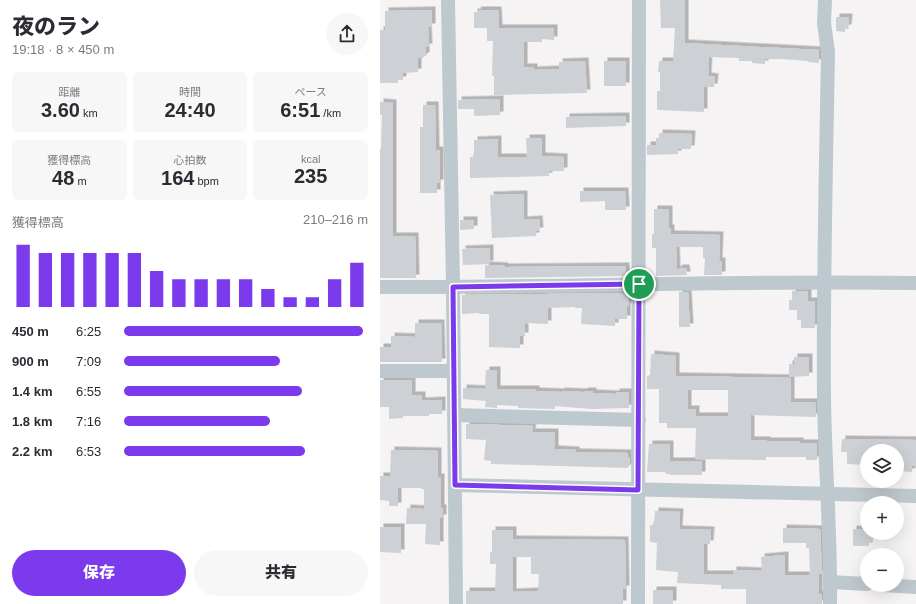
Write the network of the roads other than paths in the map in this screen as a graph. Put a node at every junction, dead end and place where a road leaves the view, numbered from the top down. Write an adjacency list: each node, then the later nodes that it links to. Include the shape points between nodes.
1 (448, 0): 8 (street)
2 (639, 0): 6 (street)
3 (825, 0): 4 (street, via 824,23 828,52)
4 (824, 282): 5 (street); 6 (street); 15 (street, via 824,400)
5 (916, 283)
6 (639, 284): 8 (street); 12 (street)
7 (380, 287): 8 (street)
8 (453, 287): 10 (street)
9 (380, 371): 10 (street)
10 (454, 371): 11 (street)
11 (454, 415): 12 (street); 13 (street)
12 (639, 420): 14 (street)
13 (455, 485): 14 (street); 21 (street)
14 (638, 490): 15 (street); 22 (street)
15 (828, 494): 16 (street); 17 (street)
16 (916, 496)
17 (830, 582): 18 (street); 23 (street)
18 (860, 584)
19 (904, 586): 20 (street)
20 (916, 587)
21 (456, 604)
22 (638, 604)
23 (830, 604)

